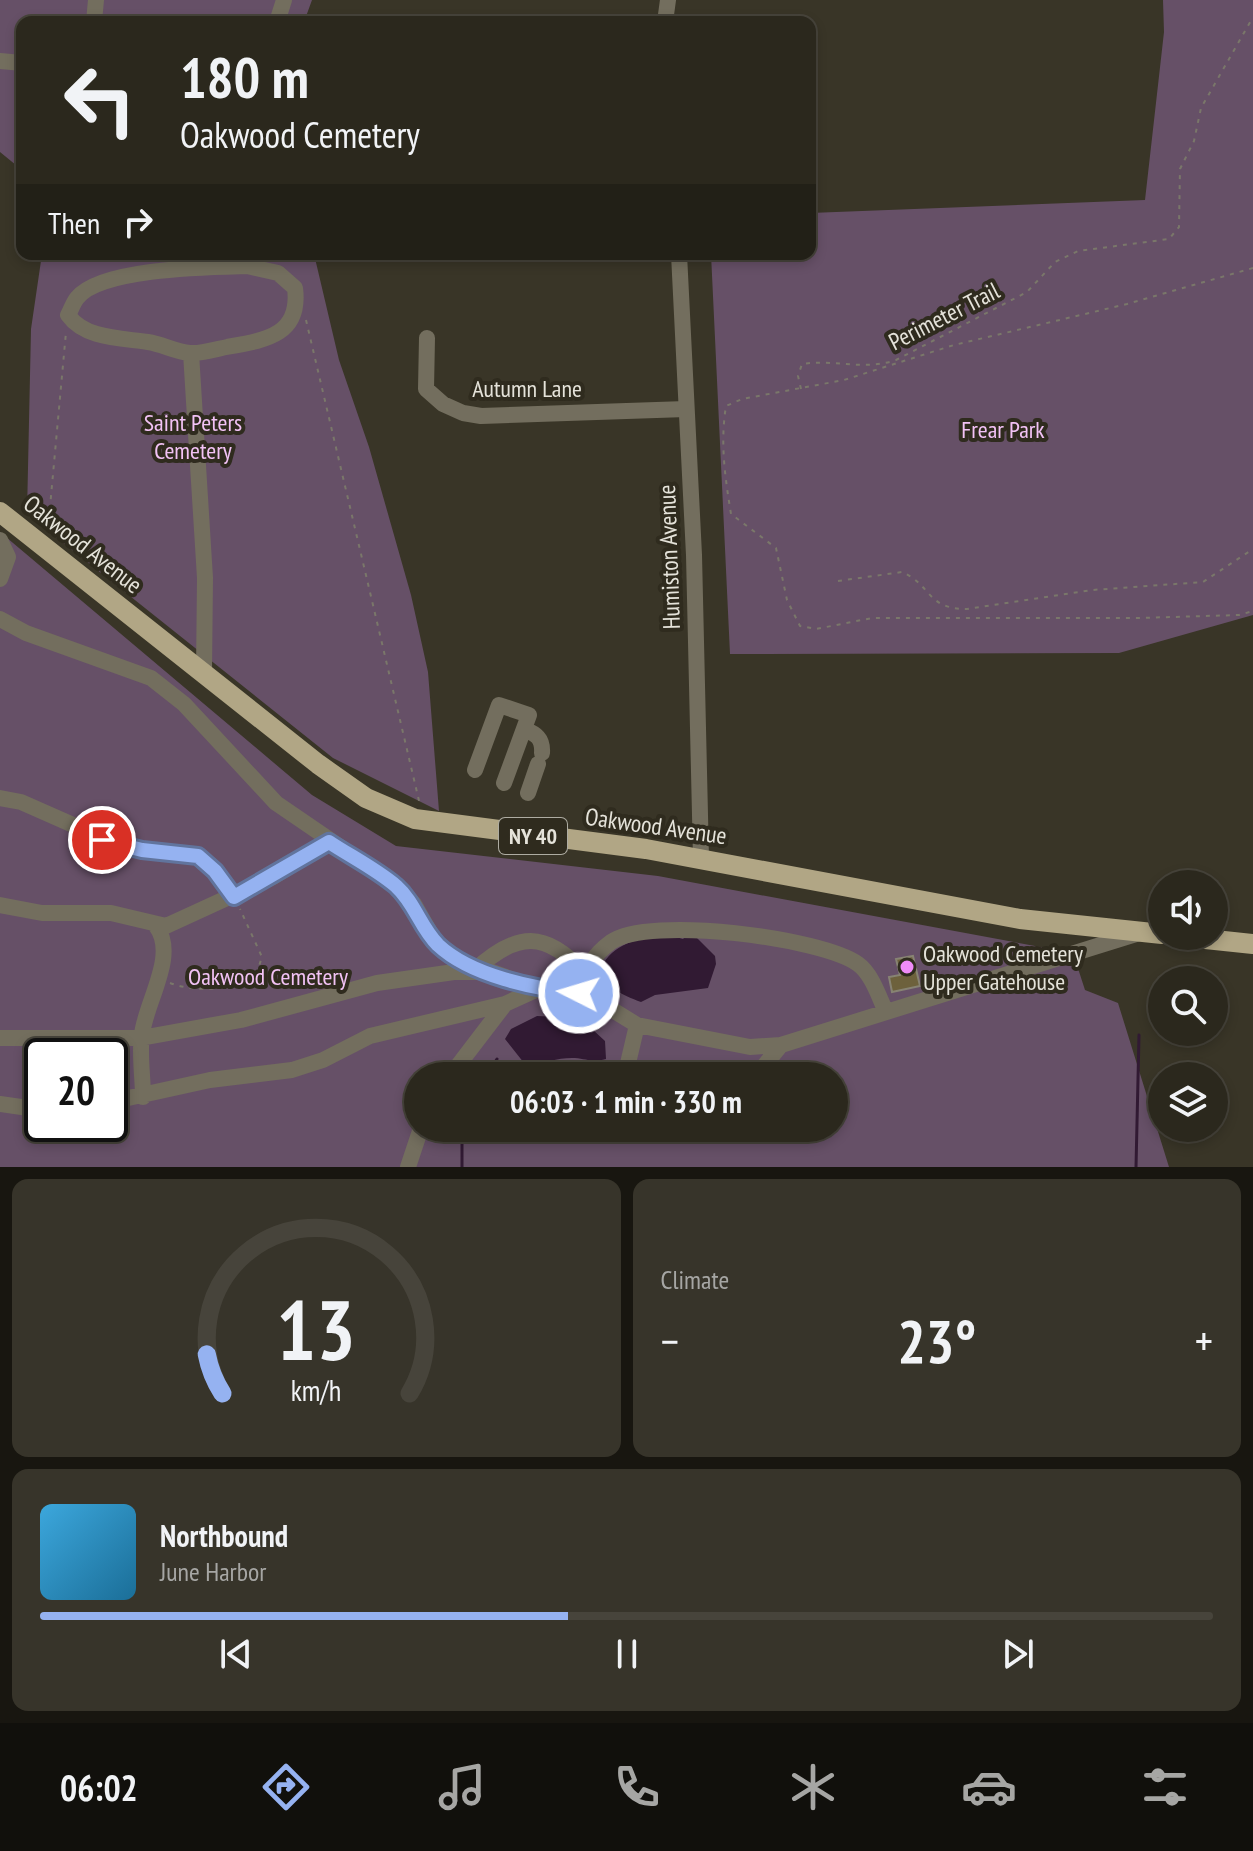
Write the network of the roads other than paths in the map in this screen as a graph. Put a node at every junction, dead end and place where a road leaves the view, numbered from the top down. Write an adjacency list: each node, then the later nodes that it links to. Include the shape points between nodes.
1 (679, 260): 5 (street, Humiston Avenue)
2 (178, 262): 4 (street, via 91,287 77,297 68,315 75,325 98,334); 4 (street, via 247,266 278,273 295,288 298,309 288,326 259,341)
3 (427, 338): 5 (street, Autumn Lane, via 426,389 463,413)
4 (191, 353): 10 (street, via 205,578)
5 (686, 409): 17 (street, Humiston Avenue)
6 (0, 512): 10 (main road, Oakwood Avenue / NY 40)
7 (0, 540): 8 (street, via 8,557)
8 (0, 579)
9 (0, 619): 16 (street, via 151,678 184,704 276,803)
10 (204, 672): 17 (main road, Oakwood Avenue / NY 40, via 366,798 400,814)
11 (524, 729): 12 (street, via 529,715 499,705); 13 (street); 14 (street, via 537,734 543,744)
12 (475, 770)
13 (504, 783)
14 (528, 793)
15 (0, 798): 18 (street, via 21,802 123,847 198,856)
16 (329, 842): 18 (street); 25 (street, via 393,883 414,904 436,943)
17 (701, 858): 21 (main road, Oakwood Avenue / NY 40, via 951,908)
18 (234, 897): 20 (street)
19 (0, 905): 20 (street, via 42,913 111,913)
20 (156, 926): 33 (street, via 164,948 160,978 147,1005)
21 (1148, 933)
22 (1148, 934): 30 (street)
23 (1228, 941): 24 (main road)
24 (1253, 944)
25 (474, 971): 26 (street, via 516,942 534,940 553,944); 27 (street); 33 (street, via 377,983 241,1020)
26 (585, 974): 28 (street); 30 (street, via 612,941 664,928 689,929 834,952 860,966)
27 (538, 989): 28 (street); 29 (street)
28 (579, 993): 31 (street)
29 (505, 1004): 35 (street); 38 (street, via 370,1036 292,1070 210,1080)
30 (886, 1012): 34 (street)
31 (637, 1025): 34 (street, via 750,1047); 36 (street)
32 (2, 1036): 33 (street)
33 (141, 1038): 38 (street)
34 (781, 1045): 37 (street)
35 (461, 1062)
36 (628, 1062)
37 (767, 1062)
38 (143, 1097): 39 (street)
39 (128, 1099)
40 (0, 1104): 41 (street)
41 (24, 1107)
42 (416, 1142): 43 (street)
43 (408, 1167)

